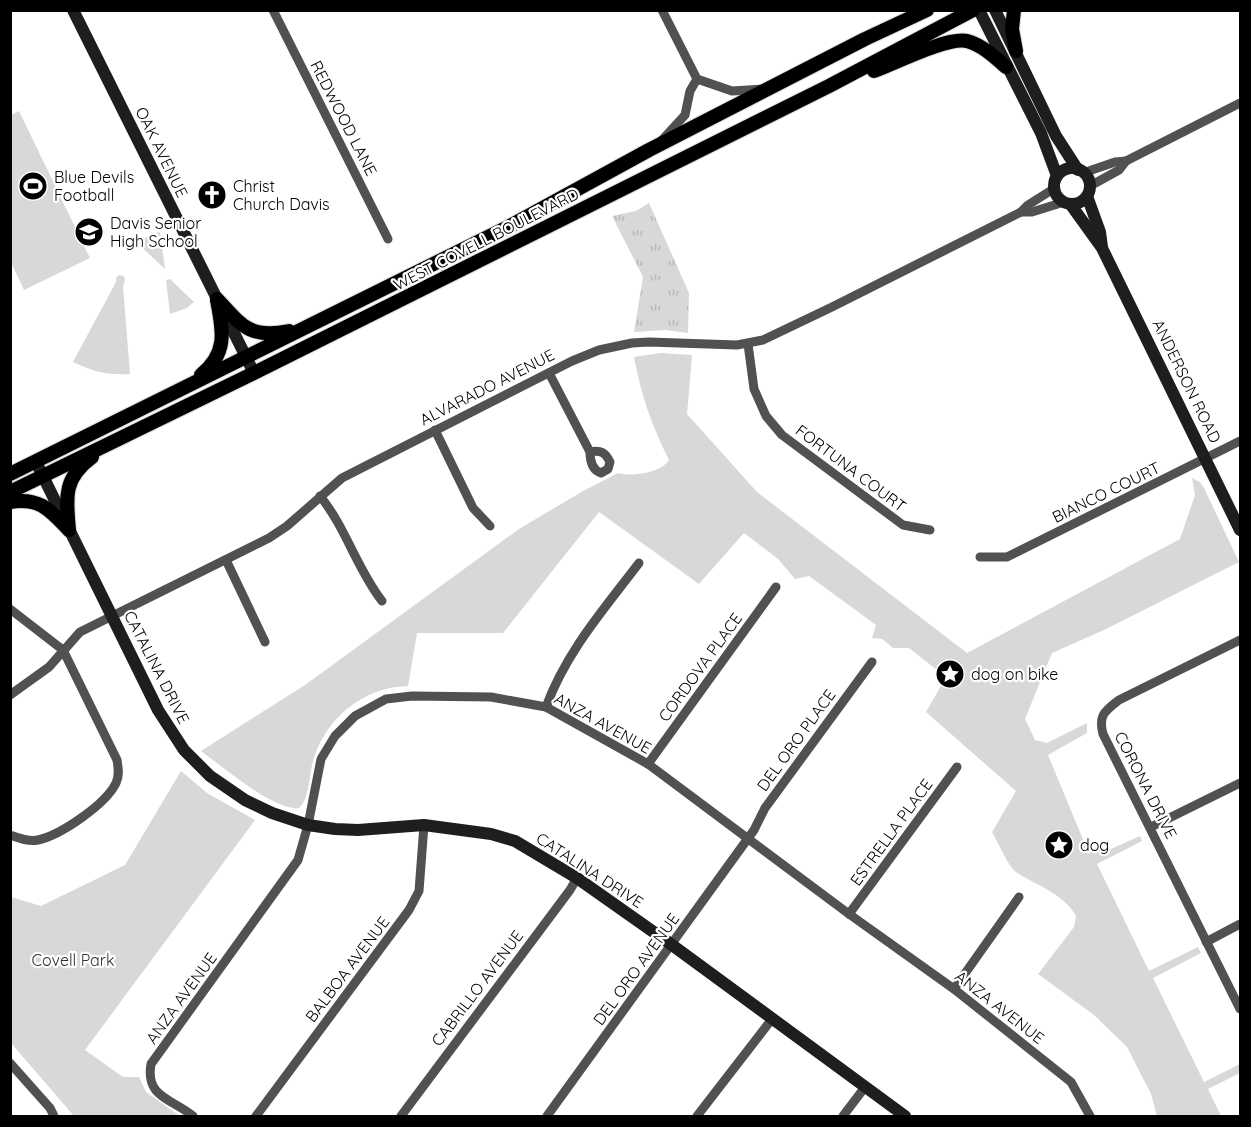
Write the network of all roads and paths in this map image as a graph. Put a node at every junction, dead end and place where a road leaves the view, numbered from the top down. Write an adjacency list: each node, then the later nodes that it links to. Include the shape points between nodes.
1 (73, 10): 26 (street, OAK AVENUE)
2 (273, 10): 24 (street, REDWOOD LANE)
3 (662, 10): 13 (street)
4 (915, 10): 10 (main road)
5 (927, 10): 10 (main road, WEST COVELL BOULEVARD)
6 (974, 10): 14 (main road, WEST COVELL BOULEVARD)
7 (979, 10): 12 (street)
8 (995, 10): 11 (street)
9 (1014, 10): 11 (main road)
10 (902, 21): 15 (main road, WEST COVELL BOULEVARD)
11 (1016, 51): 19 (street, via 1056,135)
12 (1006, 67): 14 (main road, via 972,43 952,41); 20 (street, via 1041,133)
13 (697, 79): 15 (street, via 732,91); 17 (street, via 686,115)
14 (829, 86): 30 (main road, WEST COVELL BOULEVARD)
15 (767, 88): 17 (main road, WEST COVELL BOULEVARD)
16 (1240, 103): 18 (street)
17 (657, 145): 27 (main road, WEST COVELL BOULEVARD, via 508,227)
18 (1126, 160): 19 (street); 21 (street, via 1119,170)
19 (1080, 171): 20 (street, via 1066,169); 21 (street, via 1087,177)
20 (1056, 182): 22 (street, via 1056,194); 23 (street, ALVARADO AVENUE)
21 (1088, 191): 22 (street, via 1081,202); 25 (street, ANDERSON ROAD)
22 (1067, 204): 23 (street, ALVARADO AVENUE); 25 (street, ANDERSON ROAD)
23 (1022, 212): 28 (street, ALVARADO AVENUE, via 778,334)
24 (388, 238)
25 (1102, 248): 37 (street, ANDERSON ROAD)
26 (217, 299): 27 (main road, via 255,332 271,334); 29 (street, OAK AVENUE); 32 (main road, via 222,345 208,370)
27 (309, 326): 29 (main road, WEST COVELL BOULEVARD)
28 (748, 344): 31 (street, ALVARADO AVENUE, via 632,343 599,350); 46 (street, FORTUNA COURT, via 754,389 766,416 783,435 903,525)
29 (246, 357): 30 (street, OAK AVENUE); 32 (main road, WEST COVELL BOULEVARD)
30 (254, 373): 35 (main road, WEST COVELL BOULEVARD)
31 (549, 373): 33 (street, ALVARADO AVENUE); 36 (street)
32 (190, 384): 38 (main road, WEST COVELL BOULEVARD)
33 (435, 430): 42 (street, ALVARADO AVENUE, via 342,478); 44 (street, via 473,508)
34 (1240, 441): 37 (street, BIANCO COURT)
35 (108, 444): 40 (main road, WEST COVELL BOULEVARD); 45 (main road, via 86,461 69,485)
36 (590, 452)
37 (1206, 459): 47 (street, ANDERSON ROAD); 48 (street, BIANCO COURT, via 1006,557)
38 (36, 462): 39 (main road, WEST COVELL BOULEVARD); 40 (street, CATALINA DRIVE)
39 (10, 474)
40 (43, 476): 41 (main road, WEST COVELL BOULEVARD); 45 (street, CATALINA DRIVE)
41 (10, 492)
42 (320, 496): 49 (street, ALVARADO AVENUE, via 279,532); 52 (street, via 332,510)
43 (10, 502): 45 (main road, via 36,502 48,508)
44 (490, 526)
45 (69, 530): 54 (street, CATALINA DRIVE)
46 (930, 530)
47 (1240, 530)
48 (980, 557)
49 (226, 560): 54 (street, ALVARADO AVENUE); 56 (street)
50 (639, 563): 60 (street, via 568,658)
51 (776, 587): 61 (street, CORDOVA PLACE)
52 (382, 601)
53 (10, 609): 57 (street)
54 (112, 617): 57 (street, ALVARADO AVENUE, via 80,632); 64 (street, CATALINA DRIVE, via 158,710 184,750 210,776 245,800)
55 (1240, 640): 66 (street, CORONA DRIVE, via 1119,700 1104,712 1100,723 1103,734)
56 (266, 642)
57 (63, 650): 59 (street, ALVARADO AVENUE, via 49,667); 67 (street, via 117,760 116,783 88,812 49,836 23,840)
58 (873, 662): 68 (street, DEL ORO PLACE, via 765,808)
59 (10, 695)
60 (546, 707): 61 (street, ANZA AVENUE); 64 (street, ANZA AVENUE, via 491,697 386,699 355,716 335,736 321,759)
61 (648, 764): 68 (street, ANZA AVENUE)
62 (957, 767): 71 (street, ESTRELLA PLACE)
63 (1240, 783): 66 (street)
64 (308, 825): 65 (street, CATALINA DRIVE, via 358,830); 81 (street, ANZA AVENUE, via 292,871 151,1064 152,1086)
65 (424, 825): 69 (street, CATALINA DRIVE, via 515,841); 82 (street, BALBOA AVENUE, via 419,891 409,910)
66 (1151, 827): 73 (street, CORONA DRIVE)
67 (10, 835)
68 (747, 839): 71 (street, ANZA AVENUE); 74 (street, DEL ORO AVENUE)
69 (577, 878): 74 (street, CATALINA DRIVE); 83 (street, CABRILLO AVENUE)
70 (1019, 897): 75 (street)
71 (849, 914): 75 (street, ANZA AVENUE)
72 (1240, 924): 73 (street)
73 (1206, 942): 76 (street, CORONA DRIVE)
74 (672, 945): 77 (street, CATALINA DRIVE); 84 (street, DEL ORO AVENUE)
75 (954, 989): 88 (street, ANZA AVENUE, via 1071,1082)
76 (1240, 1009)
77 (772, 1019): 79 (street, CATALINA DRIVE); 85 (street)
78 (10, 1063): 80 (street)
79 (866, 1088): 86 (street); 87 (street, CATALINA DRIVE)
80 (52, 1112)
81 (193, 1116)
82 (256, 1116)
83 (401, 1116)
84 (547, 1116)
85 (697, 1116)
86 (843, 1116)
87 (905, 1116)
88 (1090, 1116)

